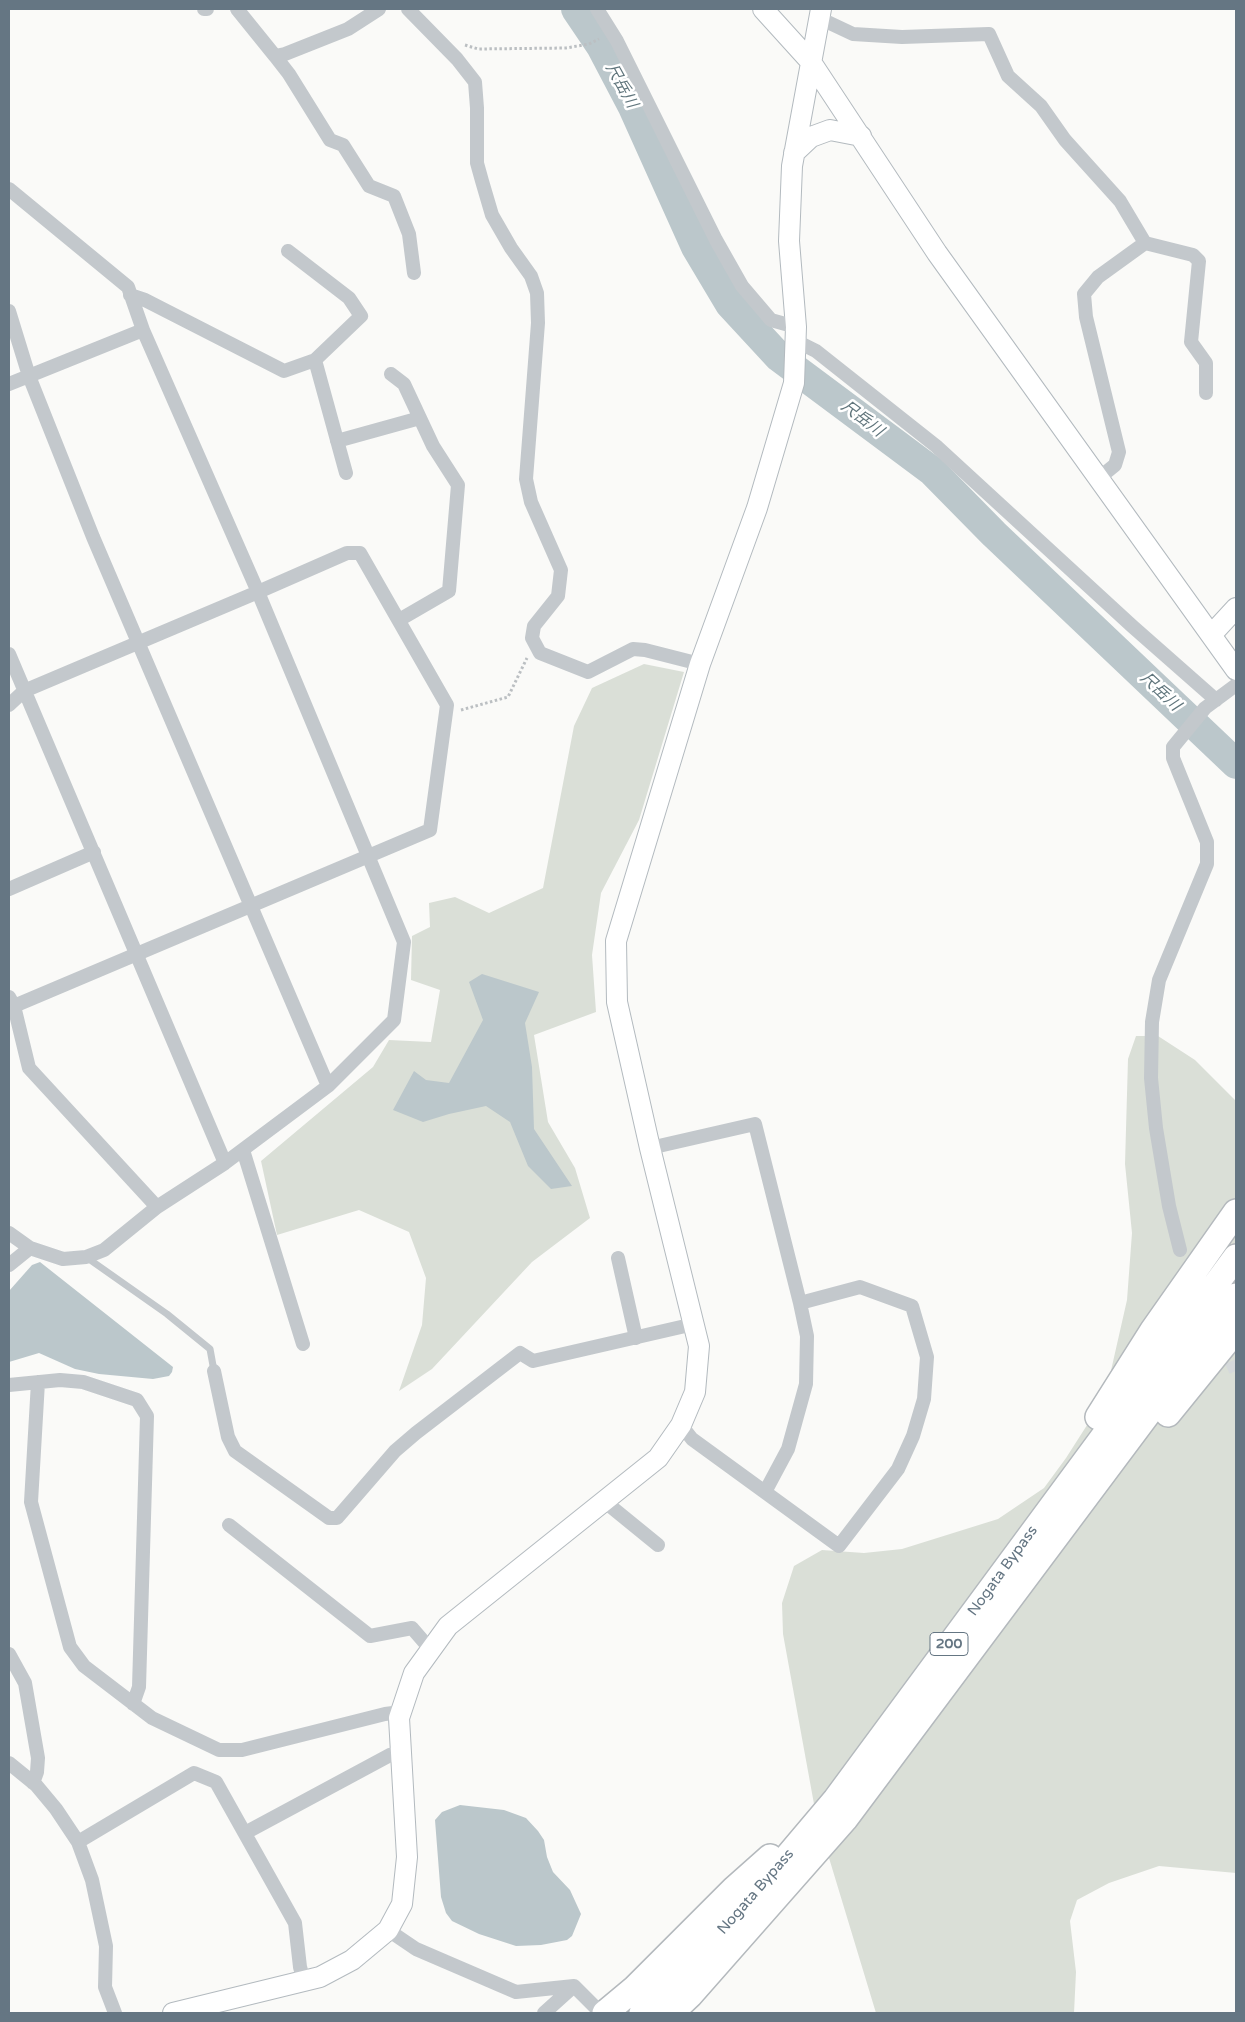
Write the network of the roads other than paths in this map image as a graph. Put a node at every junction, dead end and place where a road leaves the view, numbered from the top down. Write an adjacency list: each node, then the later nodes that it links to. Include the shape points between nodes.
1 (237, 9): 7 (street)
2 (379, 9): 7 (street, via 348,29)
3 (408, 9): 34 (street, via 475,82 478,163 492,215 531,276 537,292 538,323 526,479 531,502 561,570 558,596 534,626 532,638 540,653 588,672 633,649)
4 (597, 9): 18 (street, via 618,41 742,286 771,320)
5 (763, 9): 8 (street)
6 (820, 14): 8 (street); 12 (street, via 853,34 902,37 989,34 1008,76 1041,106 1065,140 1120,201)
7 (275, 56): 14 (street, via 330,140 343,145 369,186 394,196 409,234)
8 (811, 62): 9 (street); 10 (street)
9 (861, 136): 10 (street, via 830,130 811,137); 27 (street, via 937,253)
10 (794, 153): 18 (street, via 789,241)
11 (9, 189): 15 (street, via 128,287)
12 (1145, 243): 23 (street, via 1193,255 1199,261 1191,342 1206,363); 27 (street, via 1098,277 1084,294 1086,317 1119,452 1115,465)
13 (288, 251): 19 (street, via 349,298 360,316)
14 (414, 273)
15 (130, 295): 17 (street); 19 (street, via 146,300 284,371)
16 (9, 311): 21 (street)
17 (143, 330): 21 (street); 28 (street)
18 (796, 337): 34 (street, via 794,383 757,508); 38 (street, via 936,446)
19 (315, 360): 25 (street)
20 (391, 374): 24 (street, via 404,384)
21 (29, 376): 22 (street); 32 (street, via 93,537)
22 (9, 384)
23 (1206, 392)
24 (420, 418): 25 (street); 30 (street, via 432,446 458,485 449,591)
25 (337, 441): 26 (street)
26 (346, 473)
27 (1099, 478): 31 (street)
28 (258, 592): 30 (street, via 347,553 360,554); 32 (street); 41 (street)
29 (1236, 608): 31 (street)
30 (399, 620): 41 (street, via 447,705 446,714 430,830)
31 (1212, 634): 35 (street)
32 (140, 643): 37 (street); 43 (street)
33 (9, 654): 37 (street)
34 (700, 664): 47 (street, via 616,941 617,1002)
35 (1236, 670)
36 (1236, 685): 38 (street)
37 (24, 692): 39 (street); 40 (street)
38 (1216, 700): 54 (street, via 1204,708 1174,747 1173,758 1206,842 1207,864 1159,980 1152,1022 1151,1078 1156,1128)
39 (9, 705)
40 (94, 852): 42 (street); 44 (street)
41 (368, 856): 43 (street); 46 (street, via 404,942 394,1020)
42 (9, 889)
43 (250, 906): 44 (street); 46 (street)
44 (138, 955): 45 (street); 49 (street)
45 (11, 1002): 50 (street, via 29,1068)
46 (328, 1086): 48 (street)
47 (650, 1148): 60 (street, via 755,1124); 61 (street)
48 (243, 1150): 49 (street); 64 (street)
49 (225, 1163): 50 (street)
50 (157, 1207): 55 (street, via 104,1250)
51 (1236, 1212): 73 (highway, via 1153,1330)
52 (9, 1233): 53 (street)
53 (30, 1248): 55 (street, via 64,1259); 58 (street)
54 (1180, 1250)
55 (86, 1257): 65 (lane, via 210,1349)
56 (1236, 1257): 73 (highway, Nogata Bypass / 200)
57 (618, 1258): 63 (street)
58 (9, 1265)
59 (1236, 1296): 73 (highway, Nogata Bypass / 200)
60 (800, 1303): 69 (street, via 807,1336 806,1384 788,1449); 69 (street, via 860,1287 912,1306 926,1357 924,1399 913,1436 898,1469 839,1546)
61 (694, 1324): 63 (street); 68 (street, via 699,1346 695,1392)
62 (1236, 1330): 73 (highway, via 1123,1468)
63 (636, 1338): 65 (street, via 533,1361 520,1353 394,1451 337,1518 329,1518 235,1450 228,1437)
64 (303, 1344)
65 (214, 1371)
66 (38, 1382): 67 (street); 76 (street, via 31,1502 70,1647 84,1666); 76 (street, via 83,1382 137,1400 147,1416 139,1687)
67 (9, 1385)
68 (681, 1425): 69 (street, via 692,1439); 70 (street, via 658,1458)
69 (764, 1492)
70 (604, 1502): 72 (street); 74 (street, via 448,1626)
71 (229, 1525): 74 (street, via 370,1636 412,1628)
72 (658, 1545)
73 (1008, 1582): 81 (highway, Nogata Bypass / 200)
74 (431, 1650): 77 (street, via 414,1673)
75 (9, 1654): 80 (street, via 25,1683 38,1758)
76 (133, 1704): 77 (street, via 152,1718 219,1750 242,1750)
77 (401, 1712): 78 (street)
78 (401, 1754): 82 (street, via 390,1755); 84 (street, via 408,1857 402,1904)
79 (9, 1763): 80 (street)
80 (33, 1783): 83 (street, via 56,1809)
81 (840, 1809): 91 (highway, via 734,1889 635,1988); 92 (highway, Nogata Bypass / 200); 93 (highway, Nogata Bypass / 200, via 696,1988); 94 (highway, via 791,1903)
82 (245, 1833): 83 (street, via 216,1782 194,1773); 85 (street, via 295,1923)
83 (78, 1842): 87 (street, via 92,1880 106,1946 105,1987)
84 (388, 1930): 85 (street, via 352,1960 320,1977); 86 (street, via 416,1949 516,1992)
85 (304, 1981): 88 (street)
86 (577, 1989): 89 (street); 90 (street)
87 (115, 2013)
88 (173, 2013)
89 (544, 2013)
90 (601, 2013)
91 (605, 2013)
92 (642, 2013)
93 (671, 2013)
94 (696, 2013)

